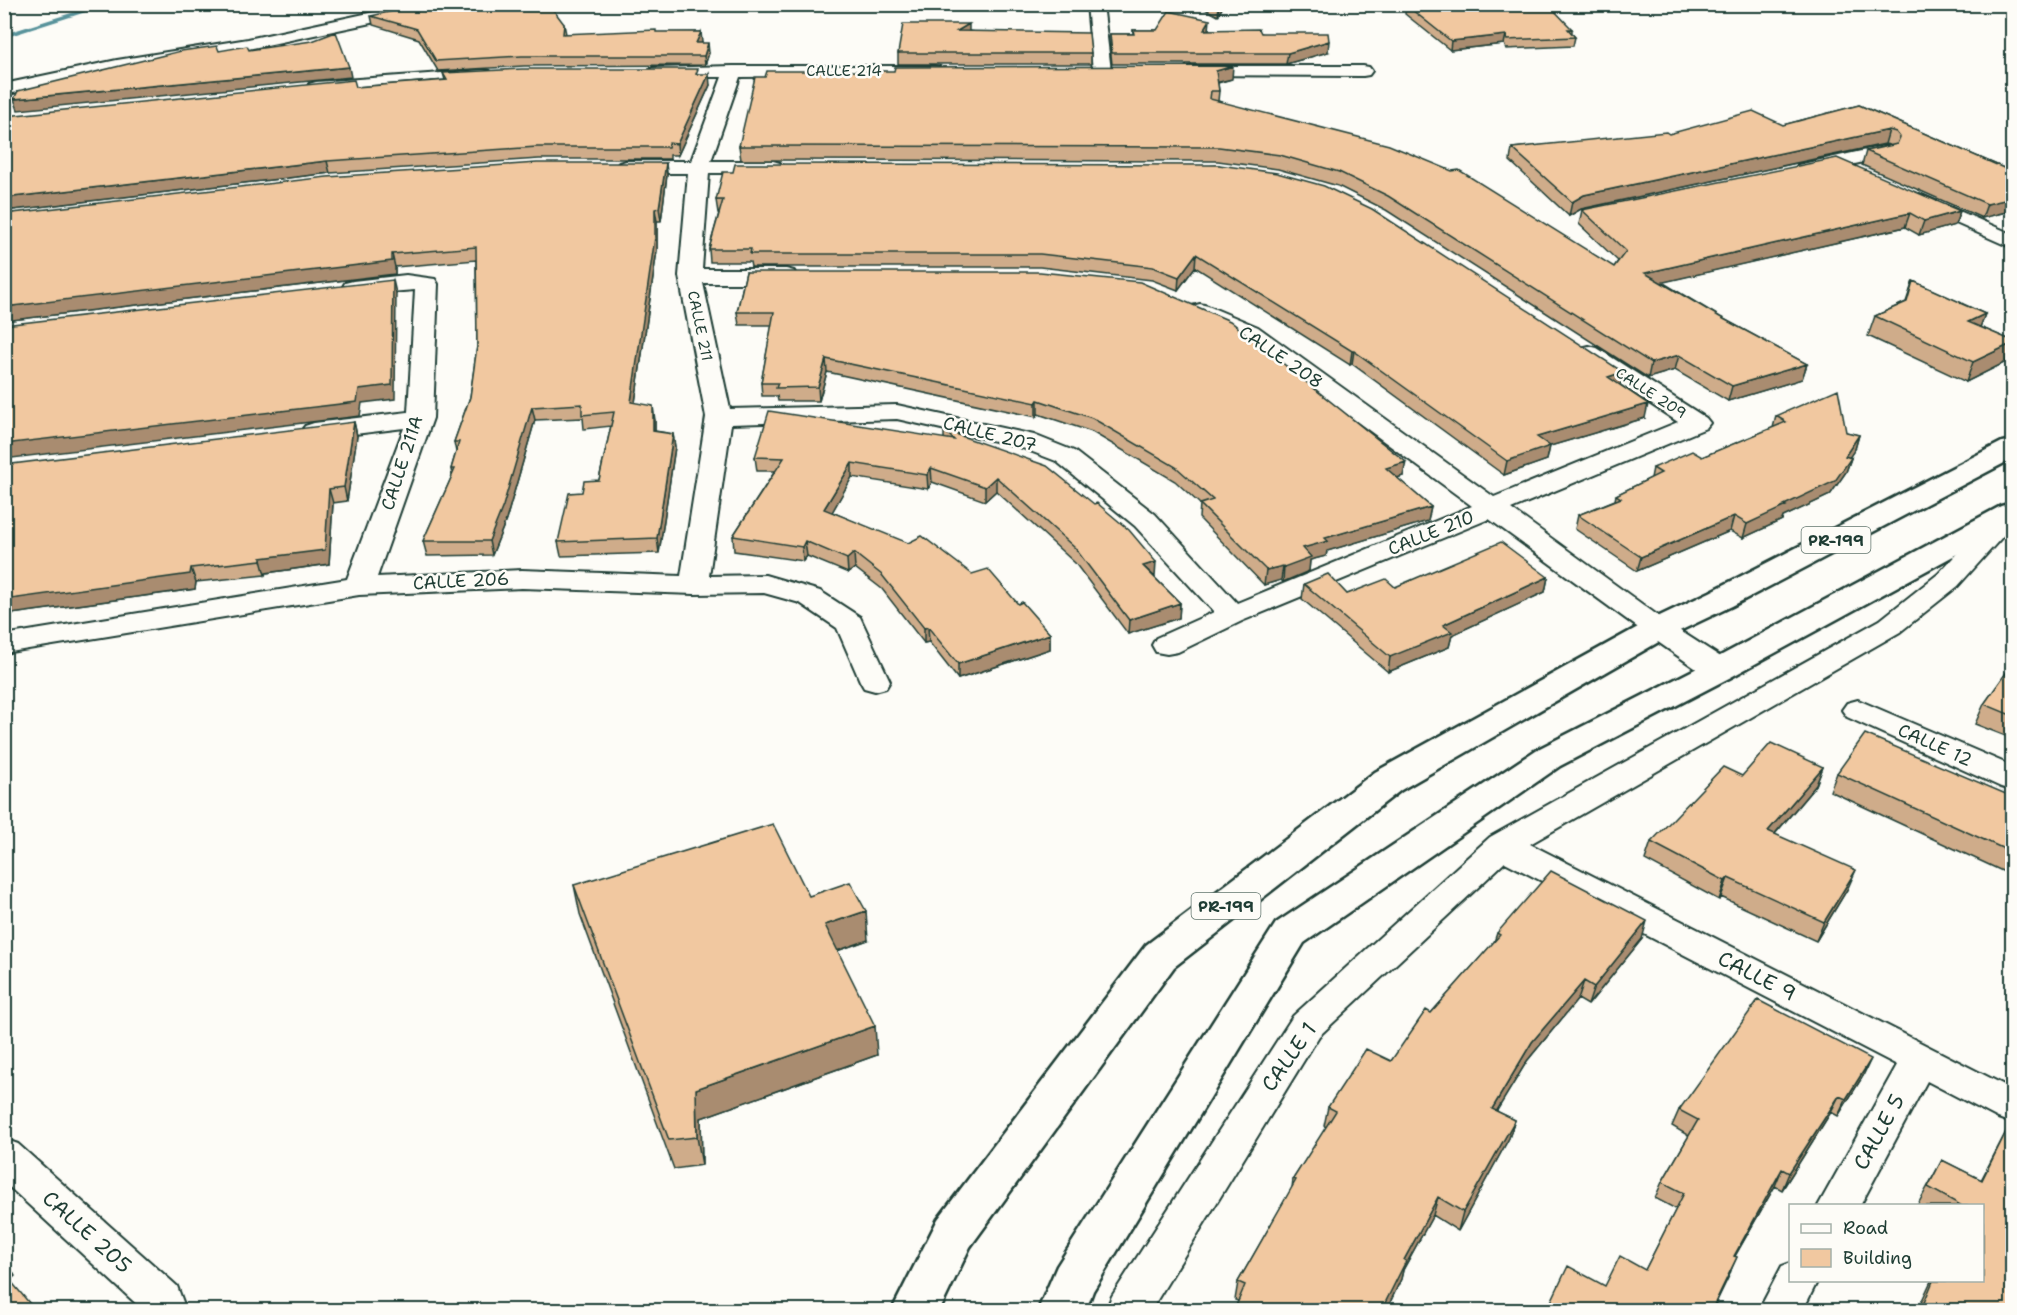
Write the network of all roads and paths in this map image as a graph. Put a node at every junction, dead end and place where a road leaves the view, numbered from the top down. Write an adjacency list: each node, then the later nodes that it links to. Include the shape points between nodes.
1 (437, 4): 10 (street)
2 (1095, 4): 5 (street, via 1096,71)
3 (733, 71): 4 (street, CALLE 214); 8 (street, CALLE 214); 15 (street, CALLE 211)
4 (947, 71)
5 (1126, 71)
6 (1173, 71): 7 (street)
7 (1363, 71)
8 (638, 72)
9 (501, 74): 11 (street)
10 (4, 90)
11 (294, 91)
12 (1884, 153): 13 (street)
13 (1836, 163): 17 (street); 18 (street)
14 (608, 167): 15 (street)
15 (699, 167): 16 (street); 21 (street, CALLE 211)
16 (793, 168)
17 (1790, 173)
18 (1867, 177)
19 (1899, 191): 20 (street)
20 (2013, 242)
21 (690, 276): 22 (street); 26 (street, CALLE 211)
22 (807, 276)
23 (335, 290): 27 (street, CALLE 211A, via 406,282 427,285)
24 (1176, 300): 31 (street, CALLE 208, via 1250,332)
25 (1577, 345): 28 (street, CALLE 209)
26 (718, 417): 33 (street, CALLE 211); 35 (street, CALLE 207, via 897,412 1025,440 1065,456 1145,520)
27 (420, 418): 29 (street); 34 (street, CALLE 211A)
28 (1697, 423): 31 (street, CALLE 210)
29 (289, 434)
30 (2013, 448): 36 (main road, PR-199)
31 (1491, 508): 35 (street, CALLE 210); 36 (street, CALLE 208)
32 (2011, 513): 39 (main road); 43 (street, CALLE 1, via 1948,580 1890,626)
33 (694, 585): 34 (street, CALLE 206, via 522,579); 40 (street, CALLE 206, via 765,584 810,597 850,623)
34 (359, 586): 37 (street, CALLE 206)
35 (1232, 615): 38 (street, CALLE 210)
36 (1658, 629): 39 (street, CALLE 208); 50 (main road, PR-199, via 1388,782 1160,956 954,1233)
37 (4, 644)
38 (1167, 645)
39 (1719, 670): 51 (main road, via 1548,758 1290,933 1074,1281)
40 (874, 681)
41 (1858, 710): 42 (street, CALLE 12)
42 (2013, 779)
43 (1502, 845): 44 (street, CALLE 9); 52 (street, CALLE 1, via 1306,1026)
44 (1920, 1059): 45 (street, CALLE 9); 47 (street, CALLE 5)
45 (2013, 1107)
46 (4, 1156): 49 (street, CALLE 205, via 162,1300)
47 (1839, 1204)
48 (1796, 1282): 53 (street)
49 (165, 1311)
50 (916, 1311)
51 (1062, 1311)
52 (1127, 1311)
53 (1780, 1311)

